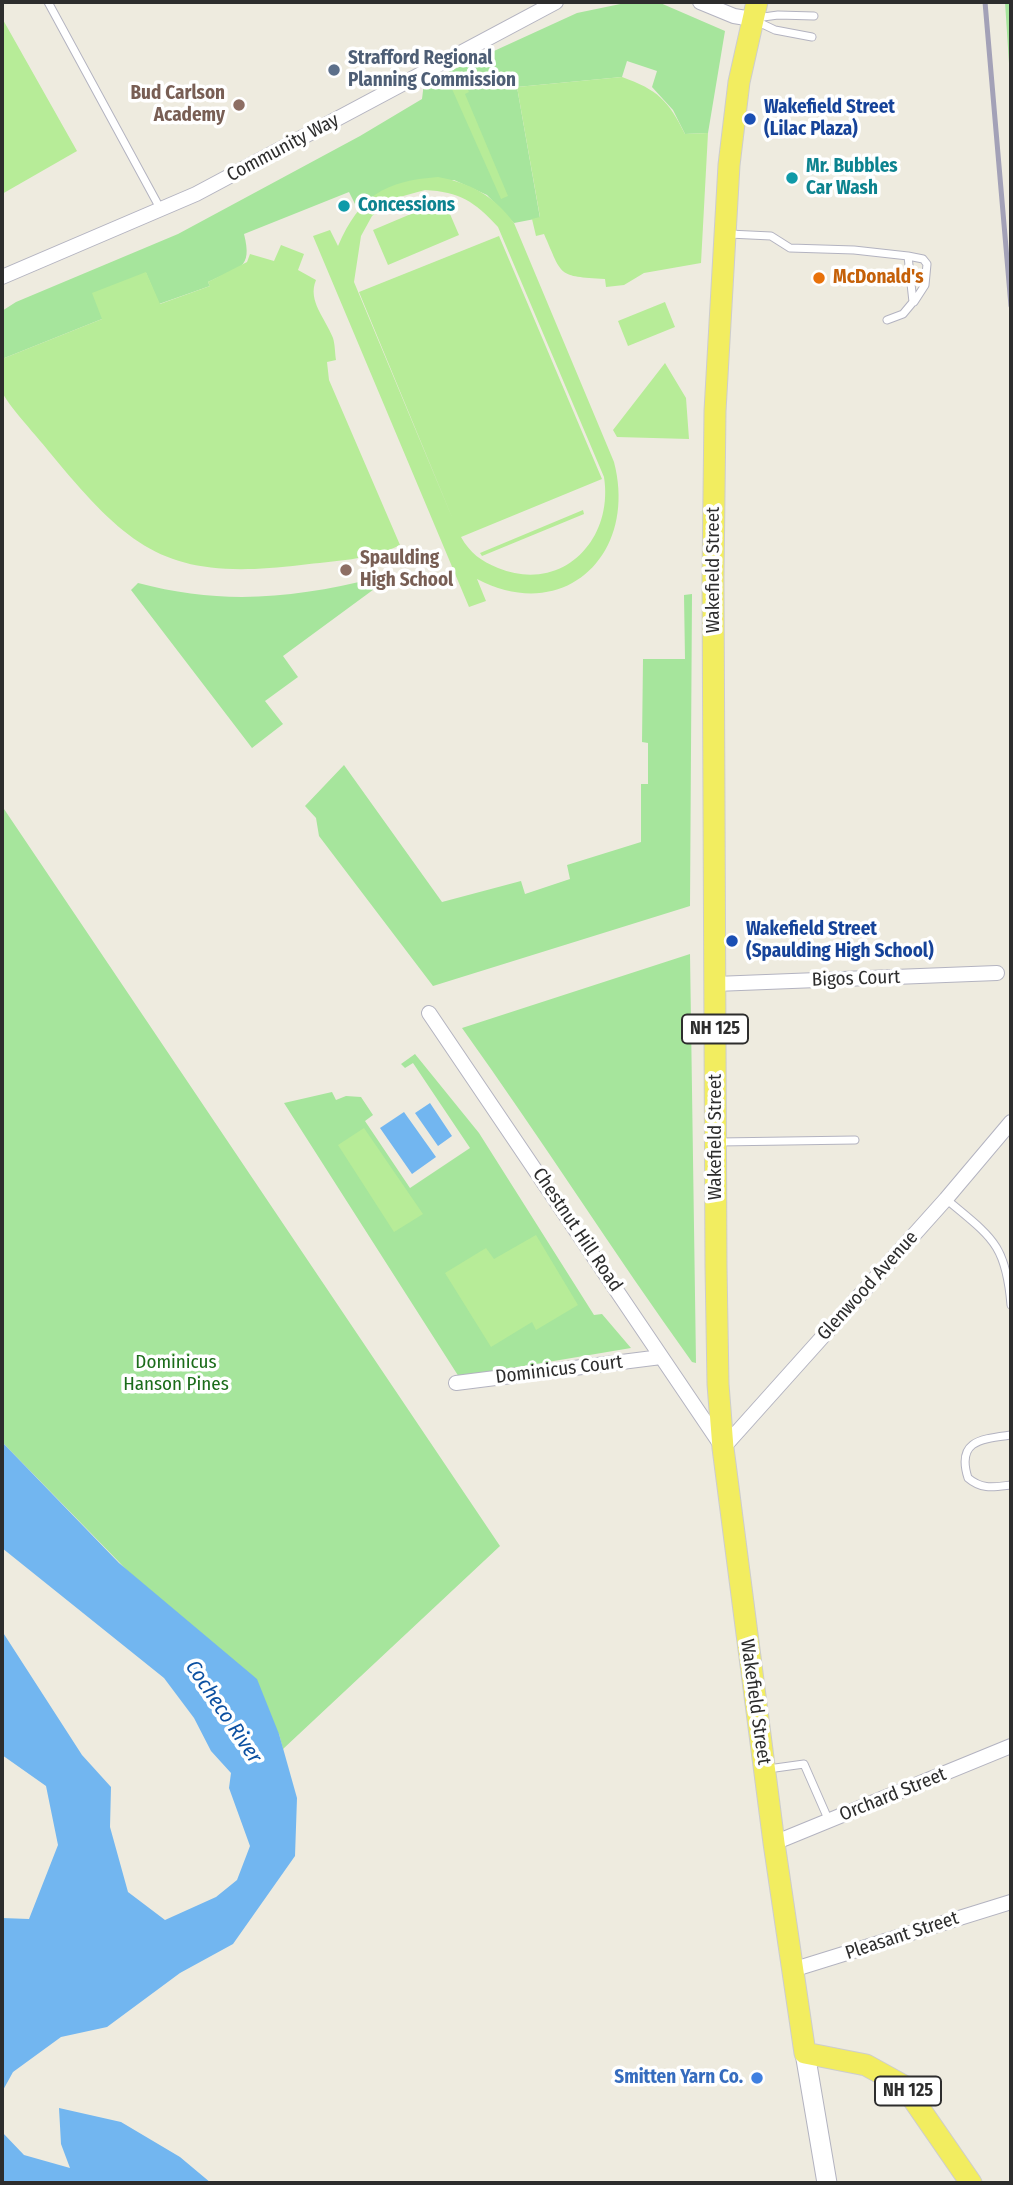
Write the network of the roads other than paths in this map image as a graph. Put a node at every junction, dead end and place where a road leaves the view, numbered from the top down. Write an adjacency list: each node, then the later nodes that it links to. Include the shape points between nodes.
1 (48, 2): 7 (lane)
2 (556, 2): 7 (street, Community Way)
3 (701, 2): 4 (street, via 734,16)
4 (755, 10): 5 (lane); 6 (lane, via 775,30); 8 (main road, Wakefield Street / NH 125, via 734,120)
5 (814, 16)
6 (812, 37)
7 (161, 210): 10 (street, Community Way)
8 (724, 234): 9 (lane, via 771,236 790,248); 14 (main road, Wakefield Street / NH 125, via 713,475)
9 (908, 256): 11 (lane); 11 (lane, via 927,264 925,285)
10 (2, 276)
11 (913, 302): 12 (lane, via 903,314)
12 (887, 320)
13 (997, 973): 14 (street, Bigos Court)
14 (715, 984): 18 (main road, Wakefield Street / NH 125)
15 (429, 1013): 21 (street, Chestnut Hill Road)
16 (1011, 1122): 19 (street, Glenwood Avenue)
17 (855, 1140): 18 (lane)
18 (716, 1142): 24 (main road, Wakefield Street / NH 125, via 718,1384)
19 (946, 1199): 20 (lane, via 1000,1249); 24 (street, Glenwood Avenue)
20 (1011, 1305)
21 (662, 1357): 22 (street, Dominicus Court); 24 (street, Chestnut Hill Road)
22 (456, 1383)
23 (1011, 1435): 25 (lane, via 979,1440 965,1458 968,1478 975,1484 988,1488)
24 (723, 1448): 27 (main road, Wakefield Street / NH 125)
25 (1011, 1485)
26 (1011, 1746): 28 (street, Orchard Street)
27 (764, 1770): 28 (lane, via 804,1764); 29 (main road, Wakefield Street / NH 125)
28 (830, 1821): 29 (street, Orchard Street)
29 (774, 1843): 31 (main road, Wakefield Street / NH 125)
30 (1011, 1902): 31 (street, Pleasant Street)
31 (792, 1970): 32 (main road, Wakefield Street / NH 125)
32 (806, 2053): 33 (main road, Wakefield Street); 34 (main road, NH 125, via 866,2065 904,2086)
33 (827, 2183)
34 (971, 2183)

